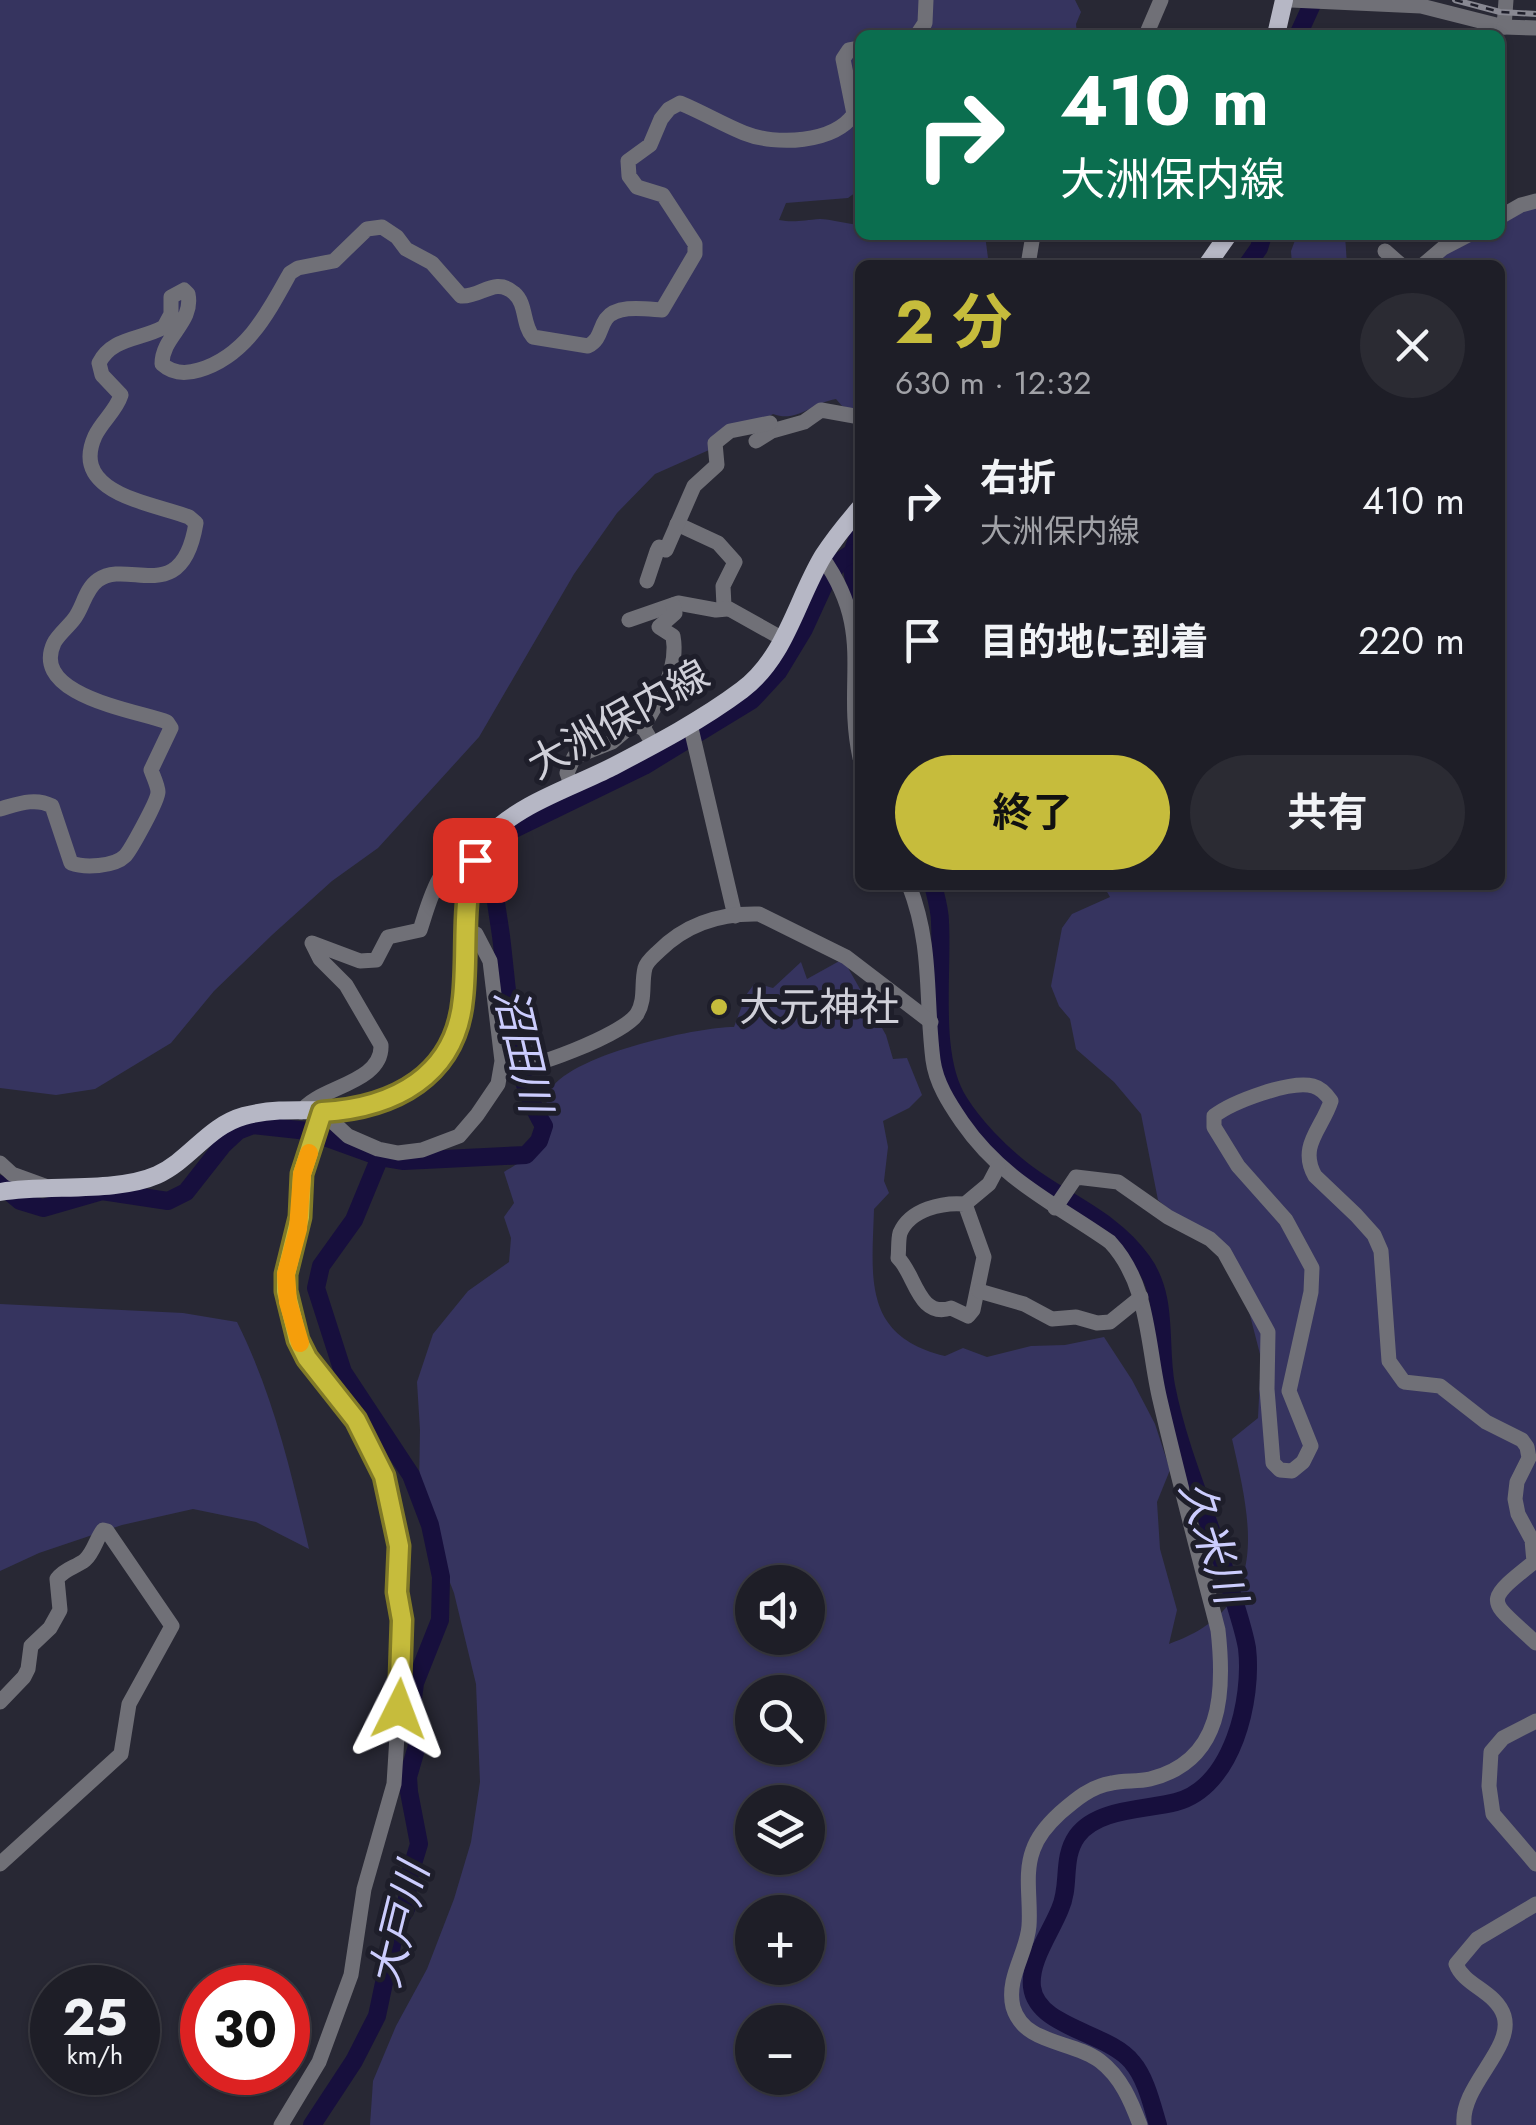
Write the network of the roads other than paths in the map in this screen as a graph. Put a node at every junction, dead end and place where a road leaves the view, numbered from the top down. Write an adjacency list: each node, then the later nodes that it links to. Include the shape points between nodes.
1 (926, 0): 8 (street)
2 (1162, 0): 9 (street)
3 (1290, 0): 5 (street); 10 (main road)
4 (1506, 0): 6 (street)
5 (1326, 2): 6 (street, via 1421,6)
6 (1504, 26): 7 (street)
7 (1536, 28)
8 (921, 30)
9 (1148, 30)
10 (1278, 30)
11 (855, 49): 33 (street, via 843,60 854,114 823,136 748,135 680,104 669,109 650,146 628,161 629,176 636,187 663,195 695,254 662,310 616,312 588,346 533,337 519,297 507,288 461,296 392,231 374,227 334,261 290,273 249,339 206,368 177,372 162,364 164,348 190,308 184,290 171,297 164,327 120,341 104,354 102,376 121,395 95,436 92,470 124,496 196,523 180,562 167,574 98,580 51,655 62,679 86,697 167,722 151,770 158,791 127,854 83,868 71,862 52,806 42,801)
12 (1536, 201): 13 (street)
13 (1505, 214)
14 (1458, 240): 17 (street)
15 (1385, 251): 16 (street)
16 (1395, 260)
17 (1429, 260)
18 (855, 417): 20 (street, via 816,411)
19 (770, 423): 22 (street, via 730,431 714,443 717,465 694,486)
20 (756, 441)
21 (855, 515): 23 (main road, 大洲保内線)
22 (678, 524): 24 (street, via 666,550 659,547); 26 (street, via 718,543 735,562 723,586)
23 (824, 560): 27 (street); 29 (main road, 大洲保内線)
24 (647, 581)
25 (673, 605): 26 (street); 28 (street); 31 (street, via 674,613 658,627 673,636 674,661)
26 (727, 609): 29 (street)
27 (855, 619)
28 (629, 620)
29 (784, 639): 30 (main road, 大洲保内線, via 760,674)
30 (690, 727): 31 (main road, 大洲保内線); 36 (street)
31 (648, 736): 32 (main road, 大洲保内線); 32 (street, via 633,724 612,742 574,757 567,773)
32 (571, 784): 34 (main road, 大洲保内線, via 503,825)
33 (0, 809)
34 (475, 860): 37 (main road); 40 (street, via 458,859 444,871 420,930 388,936 376,960 360,961 312,943 353,995 382,1052 344,1088 308,1102)
35 (911, 890): 38 (street, via 928,952)
36 (736, 916): 38 (street, via 758,914 846,957); 39 (street, via 674,935 645,964 643,997 632,1020 597,1042)
37 (466, 929): 39 (street, via 490,961); 41 (main road, via 460,1021 439,1062 382,1104)
38 (931, 1022): 43 (street, via 941,1089)
39 (506, 1072): 41 (street, via 459,1136 422,1150 378,1149)
40 (302, 1112): 41 (main road); 44 (main road, via 238,1118 177,1164 135,1182)
41 (318, 1127): 56 (street, via 302,1174 286,1274 288,1302 307,1358 356,1420 384,1476 399,1546 402,1657 394,1784 364,1890 350,1976 319,2062)
42 (0, 1163): 44 (street)
43 (998, 1167): 46 (street); 47 (street)
44 (45, 1186): 45 (main road)
45 (0, 1192)
46 (1060, 1200): 49 (street, via 1119,1252); 50 (street, via 1076,1178 1118,1182 1224,1252 1268,1332 1273,1463 1292,1471 1311,1446 1289,1390 1312,1268 1286,1220 1238,1166 1214,1116 1293,1086 1326,1093 1331,1101 1306,1153 1308,1164 1381,1251 1389,1361 1404,1382 1440,1386 1528,1447 1515,1499 1534,1562 1496,1596 1498,1608)
47 (965, 1204): 48 (street, via 984,1257); 48 (street, via 930,1207 912,1219 900,1233 898,1258 932,1308 968,1316)
48 (978, 1291): 49 (street, via 1052,1319 1097,1323 1110,1322)
49 (1141, 1298): 57 (street, via 1160,1403 1218,1630 1220,1698 1192,1759 1151,1779 1100,1786 1042,1832 1028,1865 1029,1926 1012,1984 1020,2022 1031,2034 1102,2062)
50 (1536, 1643)
51 (0, 1702): 53 (street, via 24,1677 31,1646 60,1610 56,1579 87,1558 107,1531 172,1626 129,1704 121,1754)
52 (1536, 1721): 54 (street, via 1491,1752 1489,1786 1501,1828)
53 (0, 1864)
54 (1536, 1864)
55 (1536, 1904): 58 (street, via 1477,1939 1456,1964 1504,2016 1494,2054 1468,2096)
56 (282, 2125)
57 (1140, 2125)
58 (1464, 2125)

